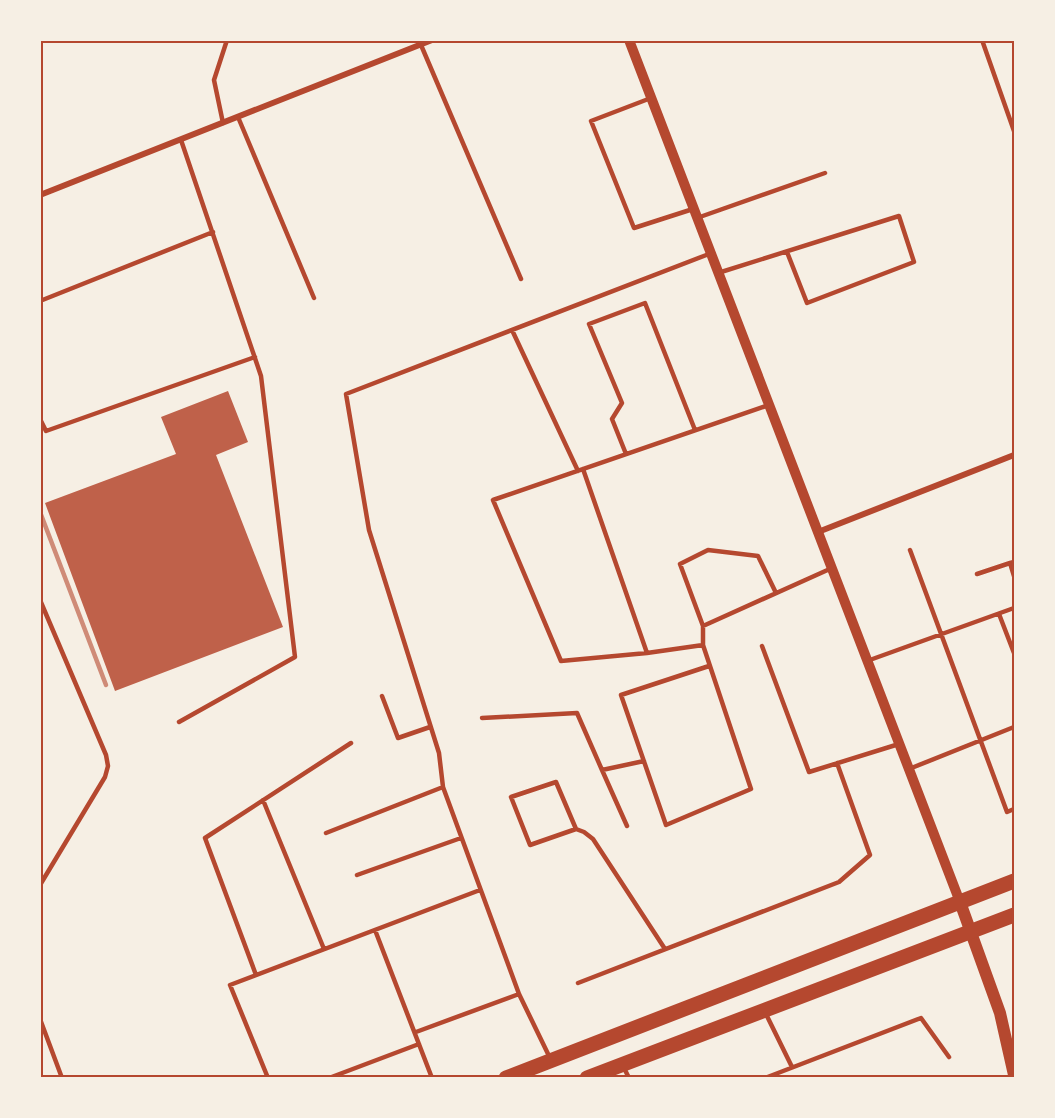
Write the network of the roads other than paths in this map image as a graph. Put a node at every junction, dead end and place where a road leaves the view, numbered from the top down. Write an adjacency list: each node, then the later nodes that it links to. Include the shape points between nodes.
1 (227, 40): 8 (lane, via 214,80)
2 (432, 40): 5 (street)
3 (629, 40): 6 (street)
4 (982, 40): 9 (lane)
5 (421, 45): 7 (street); 18 (lane)
6 (651, 98): 13 (street); 13 (lane, via 591,121 634,228)
7 (238, 117): 8 (street); 19 (lane)
8 (223, 123): 10 (street)
9 (1014, 130)
10 (181, 140): 12 (street); 14 (lane)
11 (825, 173): 13 (lane)
12 (40, 195)
13 (695, 213): 16 (street)
14 (213, 232): 20 (lane); 22 (lane)
15 (787, 252): 15 (lane, via 899,216 914,262 807,303); 17 (lane)
16 (711, 254): 17 (street); 21 (lane)
17 (718, 273): 23 (street)
18 (521, 279)
19 (314, 298)
20 (40, 301)
21 (512, 330): 28 (lane); 50 (lane, via 346,394 369,530)
22 (255, 357): 24 (lane, via 46,431); 49 (lane, via 261,376 295,657)
23 (769, 405): 25 (lane); 29 (street)
24 (40, 419)
25 (695, 430): 26 (lane); 26 (lane, via 645,303 589,324 622,403 612,419)
26 (626, 454): 28 (lane)
27 (1014, 455): 29 (street)
28 (581, 470): 43 (lane); 43 (lane, via 493,500 561,661)
29 (818, 532): 32 (street)
30 (910, 549): 40 (lane)
31 (1012, 562): 33 (lane); 34 (lane)
32 (831, 568): 35 (lane); 45 (street)
33 (977, 574)
34 (1014, 576)
35 (776, 593): 39 (lane); 39 (lane, via 759,556 708,550 680,564)
36 (40, 600): 68 (lane, via 108,766)
37 (1014, 608): 38 (lane)
38 (999, 614): 40 (lane); 44 (lane)
39 (703, 626): 41 (lane)
40 (941, 635): 45 (lane); 52 (lane)
41 (703, 645): 43 (lane); 46 (lane)
42 (762, 646): 56 (lane, via 809,772)
43 (647, 653)
44 (1014, 653)
45 (867, 660): 54 (street)
46 (709, 666): 55 (lane, via 621,695); 55 (lane, via 751,789 666,825)
47 (382, 696): 50 (lane, via 398,738)
48 (482, 718): 58 (lane, via 577,713)
49 (179, 722)
50 (430, 727): 59 (lane, via 439,753)
51 (1014, 727): 52 (lane)
52 (980, 740): 57 (lane); 61 (lane, via 1007,812)
53 (351, 743): 60 (lane)
54 (899, 744): 56 (lane); 57 (street)
55 (644, 761): 58 (lane)
56 (837, 763): 74 (lane, via 870,855 839,882)
57 (909, 769): 70 (street)
58 (602, 770): 62 (lane)
59 (442, 787): 64 (lane); 65 (lane)
60 (263, 800): 75 (lane); 76 (lane, via 205,838)
61 (1014, 809)
62 (627, 826)
63 (576, 829): 63 (lane, via 556,782 511,797 530,845); 74 (lane, via 593,839)
64 (327, 833)
65 (461, 838): 66 (lane); 69 (lane)
66 (357, 875)
67 (1014, 881): 70 (main road)
68 (40, 885)
69 (480, 890): 72 (lane); 78 (lane)
70 (960, 902): 73 (main road); 84 (main road)
71 (1014, 915): 73 (main road)
72 (375, 930): 75 (lane); 81 (lane)
73 (970, 931): 79 (main road); 87 (main road, via 1000,1013)
74 (665, 949): 77 (lane)
75 (324, 950): 76 (lane)
76 (256, 975): 90 (lane, via 230,985)
77 (579, 983)
78 (519, 994): 81 (lane); 84 (lane)
79 (764, 1010): 85 (lane); 86 (main road)
80 (40, 1019): 89 (lane)
81 (416, 1032): 82 (lane)
82 (419, 1044): 91 (lane); 92 (lane)
83 (949, 1057): 85 (lane, via 921,1018)
84 (551, 1060): 93 (main road)
85 (792, 1067): 88 (lane)
86 (625, 1071): 94 (main road)
87 (1014, 1075)
88 (774, 1076): 95 (lane)
89 (62, 1077)
90 (268, 1077)
91 (329, 1077)
92 (432, 1077)
93 (506, 1077)
94 (587, 1077)
95 (765, 1077)

